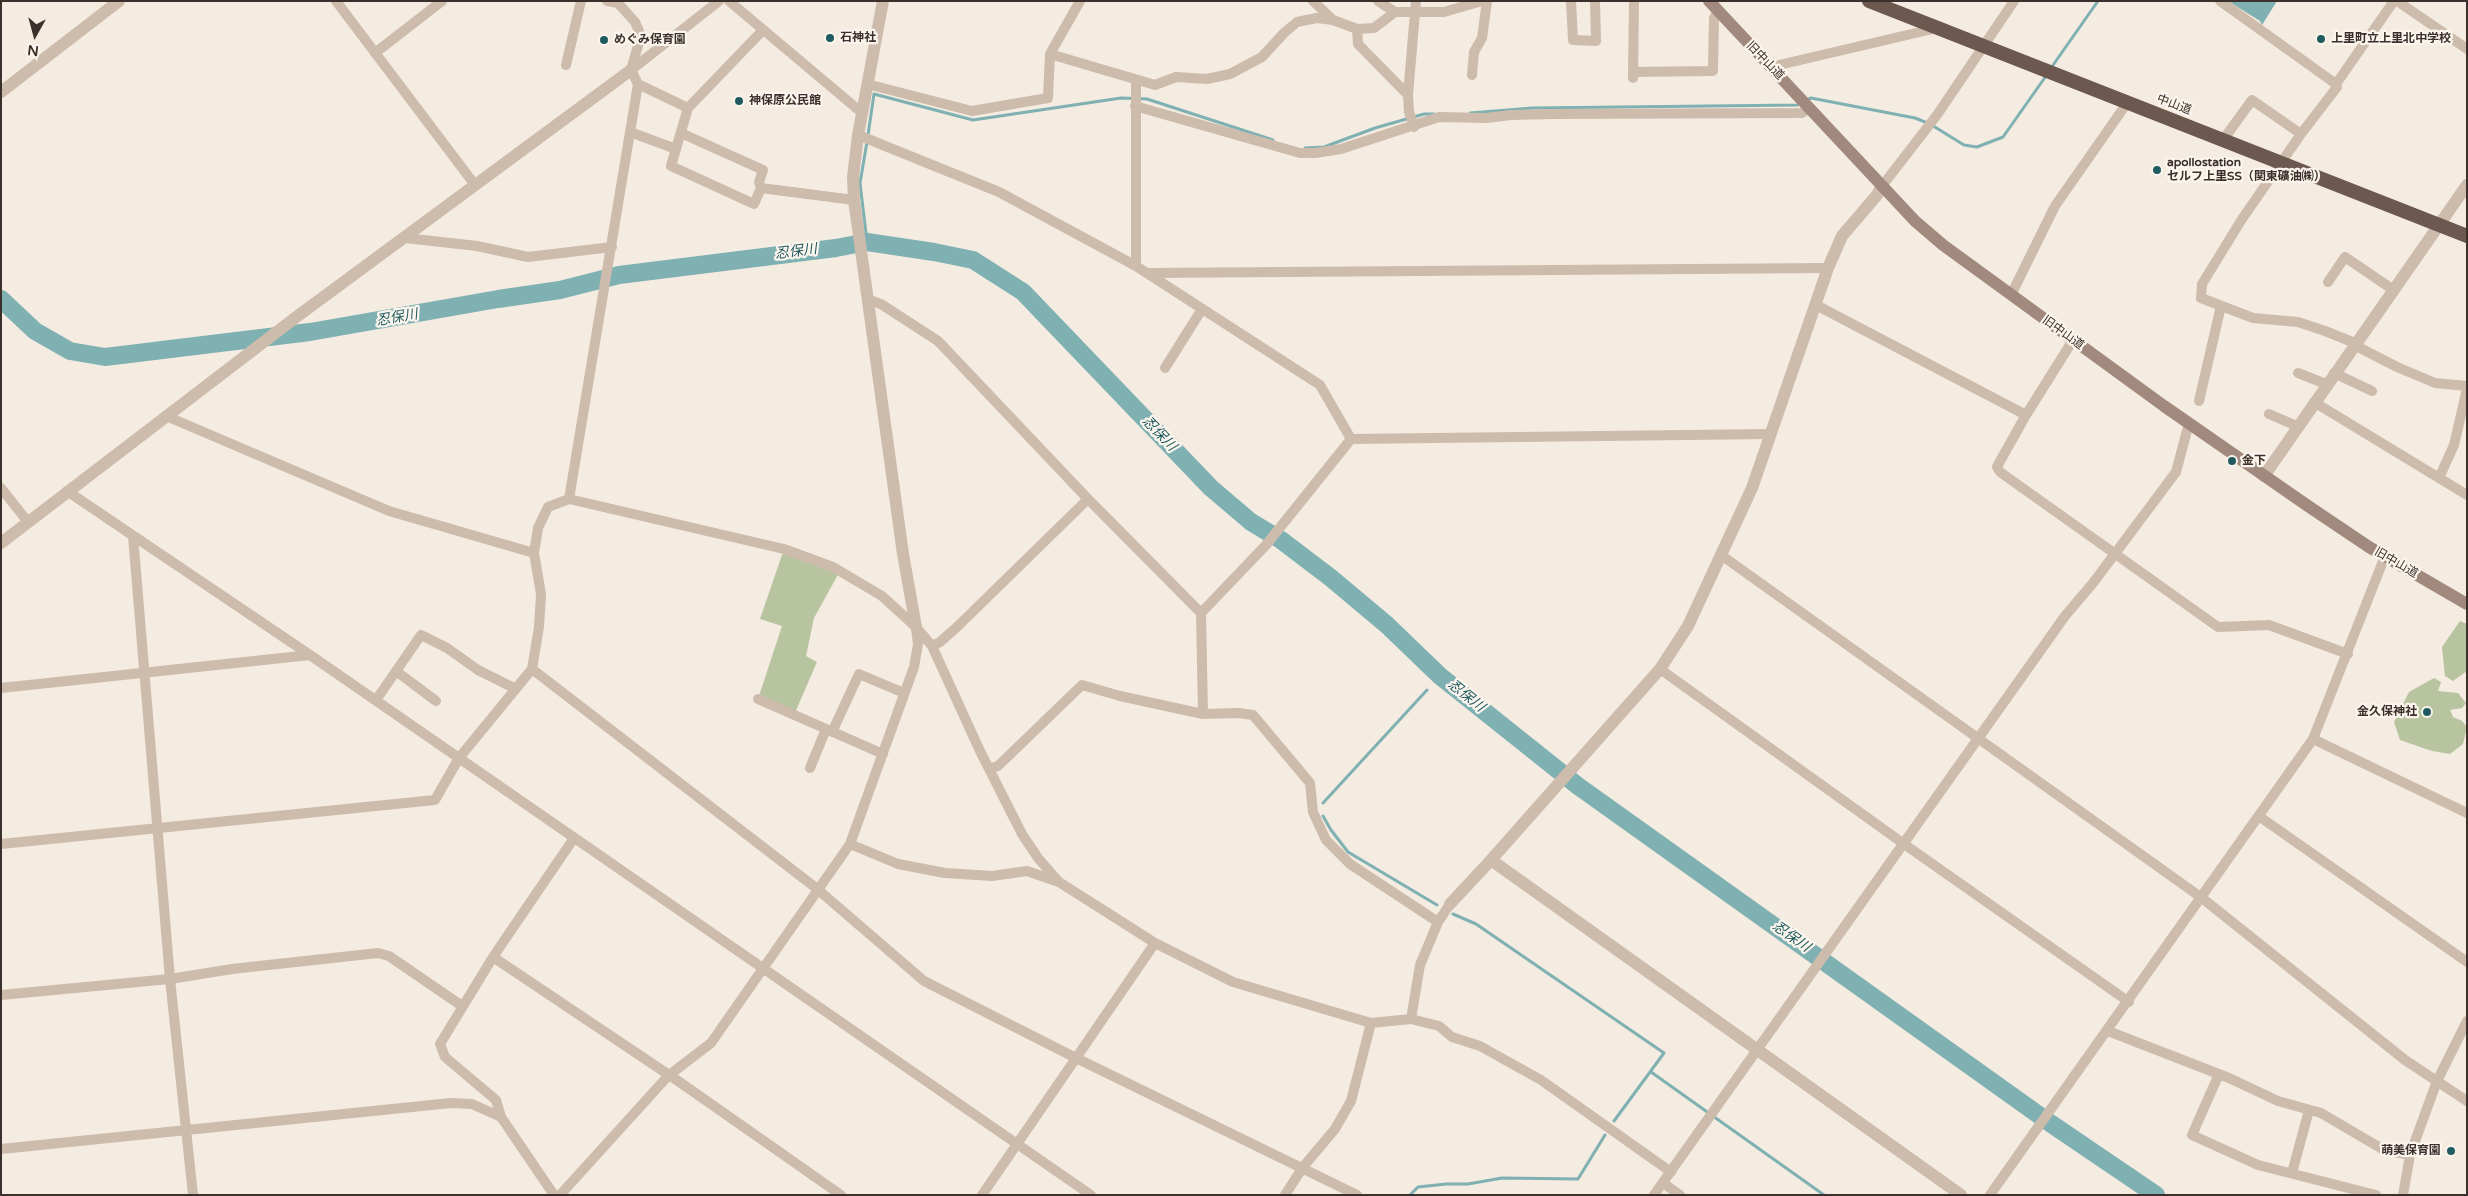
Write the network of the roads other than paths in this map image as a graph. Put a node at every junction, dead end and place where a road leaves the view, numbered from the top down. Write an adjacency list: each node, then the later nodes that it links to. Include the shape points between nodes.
1 (118, 1): 42 (street)
2 (336, 1): 32 (street)
3 (442, 1): 32 (street)
4 (581, 1): 34 (street)
5 (607, 1): 22 (street)
6 (719, 1): 36 (street)
7 (729, 1): 29 (street)
8 (883, 1): 40 (street)
9 (1080, 1): 33 (street)
10 (1313, 1): 26 (street)
11 (1378, 1): 25 (street)
12 (1482, 1): 23 (street, via 1444,12)
13 (1487, 1): 37 (street, via 1482,38 1474,52)
14 (1571, 1): 15 (street, via 1573,40 1596,41)
15 (1595, 1)
16 (1634, 1): 24 (street, via 1633,76 1713,71 1714,18)
17 (1709, 1): 24 (main road, 旧中山道)
18 (1870, 1): 27 (highway, 中山道)
19 (2014, 1): 30 (street)
20 (2220, 1): 41 (street)
21 (2396, 1): 31 (street); 41 (street)
22 (618, 2): 36 (street, via 639,31)
23 (1416, 6): 25 (street); 43 (street)
24 (1718, 11): 35 (main road, 旧中山道)
25 (1395, 12): 28 (street, via 1374,28)
26 (1333, 20): 28 (street); 38 (street, via 1317,18 1298,22 1262,57 1230,74 1207,78 1176,77 1155,85)
27 (1937, 28): 30 (highway, 中山道); 35 (street)
28 (1357, 29): 43 (street, via 1358,44)
29 (763, 30): 47 (street); 48 (street)
30 (1982, 45): 44 (highway, 中山道); 59 (street, via 1936,115)
31 (2467, 49)
32 (375, 53): 57 (street)
33 (1050, 54): 38 (street); 40 (street, via 1048,98 972,111)
34 (566, 65)
35 (1772, 68): 45 (main road, 旧中山道)
36 (631, 70): 39 (street); 57 (street)
37 (1472, 75)
38 (1136, 80): 46 (street)
39 (638, 84): 47 (street); 50 (street)
40 (867, 84): 48 (street)
41 (2336, 84): 52 (street, via 2337,87)
42 (1, 92)
43 (1408, 95): 49 (street)
44 (2127, 102): 54 (highway, 中山道); 71 (street, via 2055,206)
45 (1806, 104): 49 (street, via 1806,112 1802,113 1440,117); 59 (main road, 旧中山道)
46 (1135, 106): 49 (street, via 1300,153 1341,149); 66 (street)
47 (688, 108): 51 (street)
48 (861, 112): 53 (street)
49 (1414, 127)
50 (630, 132): 55 (street); 65 (street)
51 (681, 133): 55 (street); 60 (street, via 763,170 759,182)
52 (2301, 134): 54 (street, via 2252,100); 56 (street)
53 (858, 135): 61 (street, via 852,178); 66 (street, via 999,192)
54 (2223, 140): 56 (highway, 中山道)
55 (676, 149): 60 (street, via 671,166 754,204)
56 (2280, 163): 62 (highway, 中山道); 74 (street, via 2202,284 2201,298)
57 (476, 185): 64 (street)
58 (2467, 185): 62 (street)
59 (1882, 186): 67 (street, via 1842,236); 71 (main road, 旧中山道, via 1928,232)
60 (761, 188): 61 (street)
61 (854, 200): 72 (street)
62 (2438, 225): 63 (highway, 中山道); 70 (street)
63 (2467, 236)
64 (405, 238): 65 (street, via 477,246 528,257); 88 (street)
65 (612, 247): 98 (street)
66 (1136, 266): 68 (street)
67 (1828, 268): 68 (street); 73 (street)
68 (1147, 273): 75 (street)
69 (2328, 282): 70 (street, via 2345,257)
70 (2392, 289): 77 (street)
71 (2011, 295): 76 (main road, 旧中山道)
72 (867, 298): 99 (street, via 938,341); 109 (street)
73 (1816, 304): 87 (street); 91 (street)
74 (2221, 306): 77 (street, via 2253,318 2298,322); 84 (street)
75 (1202, 309): 78 (street); 92 (street, via 1320,385)
76 (2073, 340): 87 (street); 89 (main road, 旧中山道)
77 (2355, 343): 80 (street); 82 (street, via 2397,367 2435,383)
78 (1165, 368)
79 (2298, 373): 81 (street)
80 (2334, 373): 81 (street); 83 (street)
81 (2326, 384): 85 (street)
82 (2467, 388): 94 (street, via 2454,445)
83 (2372, 391)
84 (2199, 401)
85 (2314, 402): 90 (street); 94 (street)
86 (2269, 414): 90 (street)
87 (2026, 415): 104 (street, via 1999,462 2000,472)
88 (166, 416): 96 (street); 103 (street, via 389,511)
89 (2189, 423): 93 (main road, 旧中山道); 104 (street, via 2176,472)
90 (2297, 426): 93 (street)
91 (1770, 434): 92 (street); 105 (street, via 1752,488)
92 (1351, 439): 108 (street, via 1266,545)
93 (2264, 476): 106 (main road, 旧中山道)
94 (2439, 478): 97 (street)
95 (1, 488): 100 (street)
96 (67, 491): 100 (street); 101 (street)
97 (2467, 495)
98 (569, 499): 103 (street, via 548,507 538,528); 109 (street, via 801,555 858,580 882,596)
99 (1088, 499): 108 (street); 110 (street, via 958,626)
100 (28, 522): 102 (street)
101 (133, 536): 112 (street); 116 (street)
102 (1, 543)
103 (534, 553): 113 (street, via 541,594)
104 (2114, 554): 111 (street, via 2218,627 2269,625); 125 (street, via 2064,616)
105 (1721, 556): 114 (street, via 1688,626); 125 (street)
106 (2385, 556): 107 (main road, 旧中山道); 111 (street)
107 (2467, 604)
108 (1201, 612): 123 (street)
109 (916, 627): 110 (street); 119 (street, via 916,658)
110 (932, 646): 130 (street)
111 (2348, 654): 126 (street)
112 (310, 655): 116 (street); 121 (street)
113 (532, 669): 118 (street); 140 (street)
114 (1660, 669): 137 (street); 138 (street)
115 (396, 671): 118 (street, via 421,635); 121 (street); 122 (street)
116 (144, 673): 117 (street); 133 (street)
117 (1, 688)
118 (516, 689): 128 (street)
119 (904, 693): 124 (street, via 859,674); 127 (street)
120 (758, 699): 124 (street)
121 (376, 700): 128 (street)
122 (436, 701)
123 (1203, 714): 130 (street, via 1082,684 998,766); 143 (street, via 1253,715 1310,783 1313,812 1326,840 1350,864)
124 (829, 730): 127 (street); 129 (street)
125 (1979, 739): 137 (street); 141 (street)
126 (2313, 739): 131 (street); 132 (street)
127 (883, 754): 136 (street)
128 (459, 758): 133 (street, via 434,800); 134 (street)
129 (810, 768)
130 (989, 769): 139 (street, via 1022,834)
131 (2467, 814)
132 (2260, 817): 141 (street); 146 (street)
133 (157, 829): 135 (street); 148 (street)
134 (574, 838): 145 (street); 147 (street)
135 (1, 844)
136 (850, 844): 139 (street, via 898,864 945,873 992,876 1027,871); 140 (street)
137 (1904, 844): 150 (street); 156 (street)
138 (1491, 860): 142 (street); 156 (street)
139 (1059, 882): 144 (street)
140 (818, 891): 147 (street); 157 (street, via 924,981)
141 (2202, 898): 150 (street); 160 (street, via 2405,1060)
142 (1450, 904): 143 (street)
143 (1438, 922): 152 (street, via 1420,964)
144 (1155, 943): 154 (street, via 1234,982); 157 (street)
145 (493, 957): 151 (street); 159 (street)
146 (2467, 962)
147 (764, 969): 159 (street, via 711,1043); 165 (street)
148 (170, 979): 149 (street); 151 (street, via 378,953 389,956); 164 (street)
149 (1, 995)
150 (2129, 1002): 155 (street)
151 (462, 1006): 163 (street, via 440,1044 445,1058 496,1100)
152 (1411, 1019): 154 (street); 169 (street, via 1440,1026 1452,1037 1480,1046 1541,1080)
153 (2467, 1021): 160 (street)
154 (1371, 1023): 168 (street, via 1351,1101 1335,1129)
155 (2108, 1031): 158 (street); 183 (street)
156 (1758, 1050): 169 (street); 182 (street)
157 (1076, 1058): 165 (street); 168 (street)
158 (2219, 1074): 162 (street, via 2278,1101); 170 (street, via 2192,1135 2258,1165)
159 (668, 1076): 174 (street); 175 (street)
160 (2437, 1081): 161 (street); 167 (street)
161 (2467, 1101)
162 (2309, 1110): 167 (street, via 2341,1123 2384,1150); 170 (street)
163 (501, 1116): 164 (street, via 472,1104 451,1103); 173 (street)
164 (187, 1131): 166 (street); 172 (street)
165 (1018, 1145): 176 (street); 177 (street)
166 (1, 1149)
167 (2410, 1155): 185 (street)
168 (1303, 1167): 178 (street); 179 (street)
169 (1671, 1172): 171 (street)
170 (2292, 1173): 184 (street)
171 (1663, 1183): 180 (street); 181 (street)
172 (193, 1195)
173 (554, 1195)
174 (560, 1195)
175 (842, 1195)
176 (982, 1195)
177 (1090, 1195)
178 (1285, 1195)
179 (1357, 1195)
180 (1654, 1195)
181 (1680, 1195)
182 (1961, 1195)
183 (1990, 1195)
184 (2376, 1195)
185 (2403, 1195)

